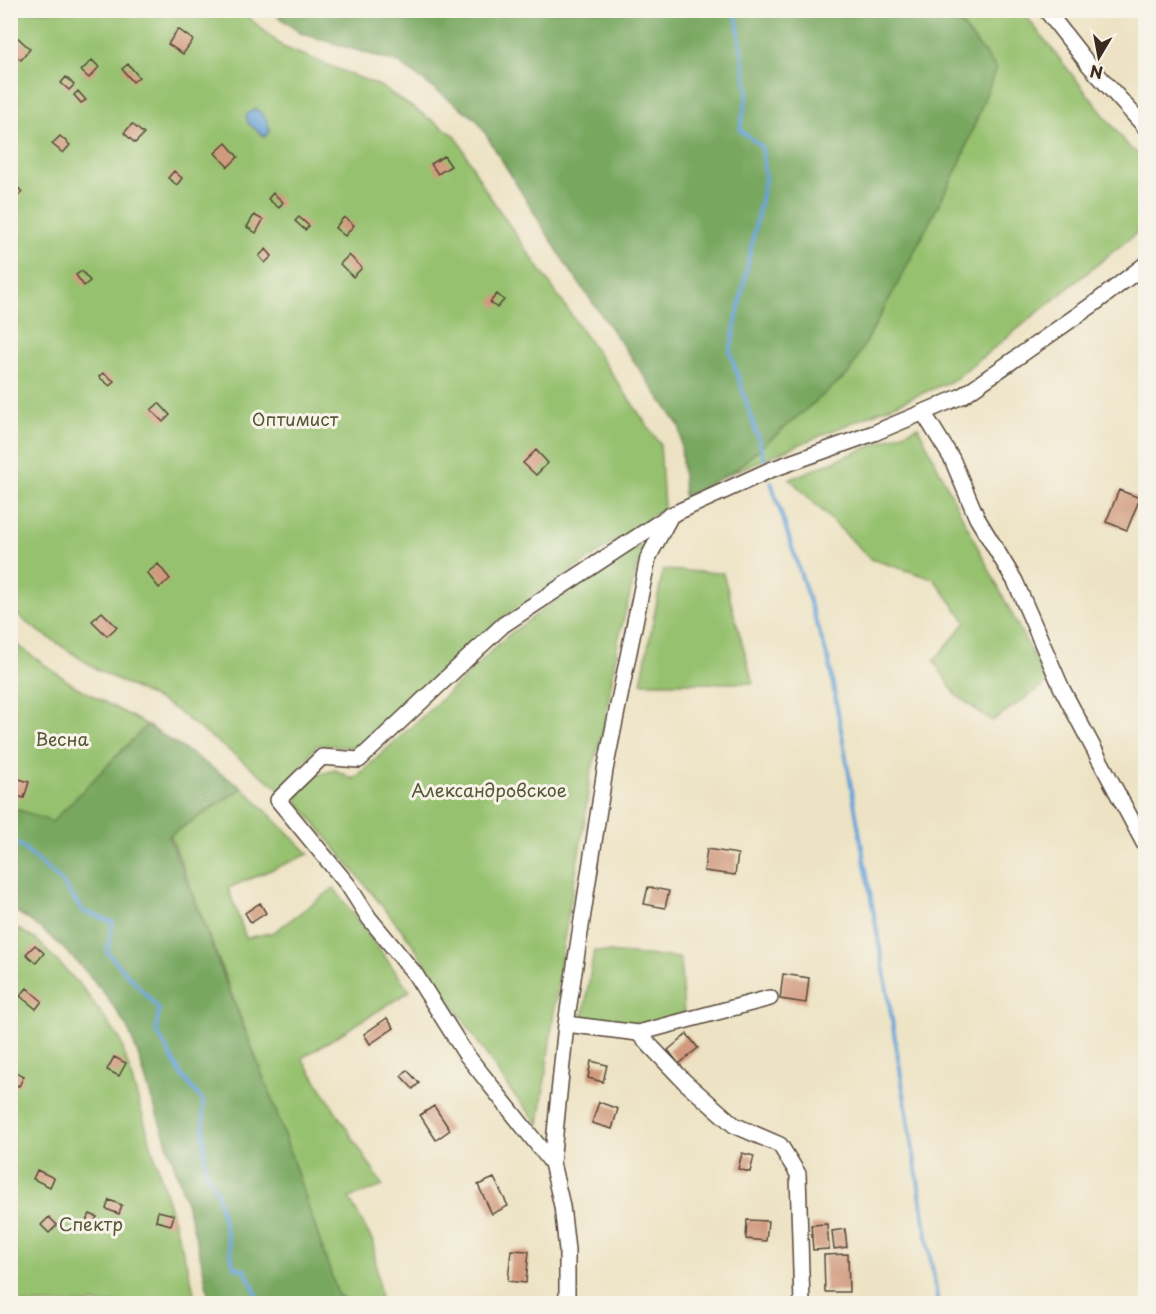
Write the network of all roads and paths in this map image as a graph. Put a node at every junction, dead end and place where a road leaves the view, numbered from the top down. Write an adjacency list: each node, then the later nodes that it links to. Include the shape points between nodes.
1 (1046, 10): 2 (street)
2 (1146, 128)
3 (1146, 264): 4 (street, via 962,396)
4 (923, 412): 5 (street, via 770,470); 6 (street, via 952,459 977,518 1015,581 1062,689)
5 (671, 515): 8 (street, via 648,558 605,770); 10 (street, via 503,625 359,760 322,756 278,800 348,885 369,918 415,974 465,1053)
6 (1146, 848)
7 (770, 998): 9 (street)
8 (566, 1024): 9 (street); 10 (street)
9 (638, 1033): 12 (street, via 734,1125 780,1145 792,1164 798,1174)
10 (552, 1163): 11 (street, via 567,1250)
11 (567, 1304)
12 (802, 1304)

